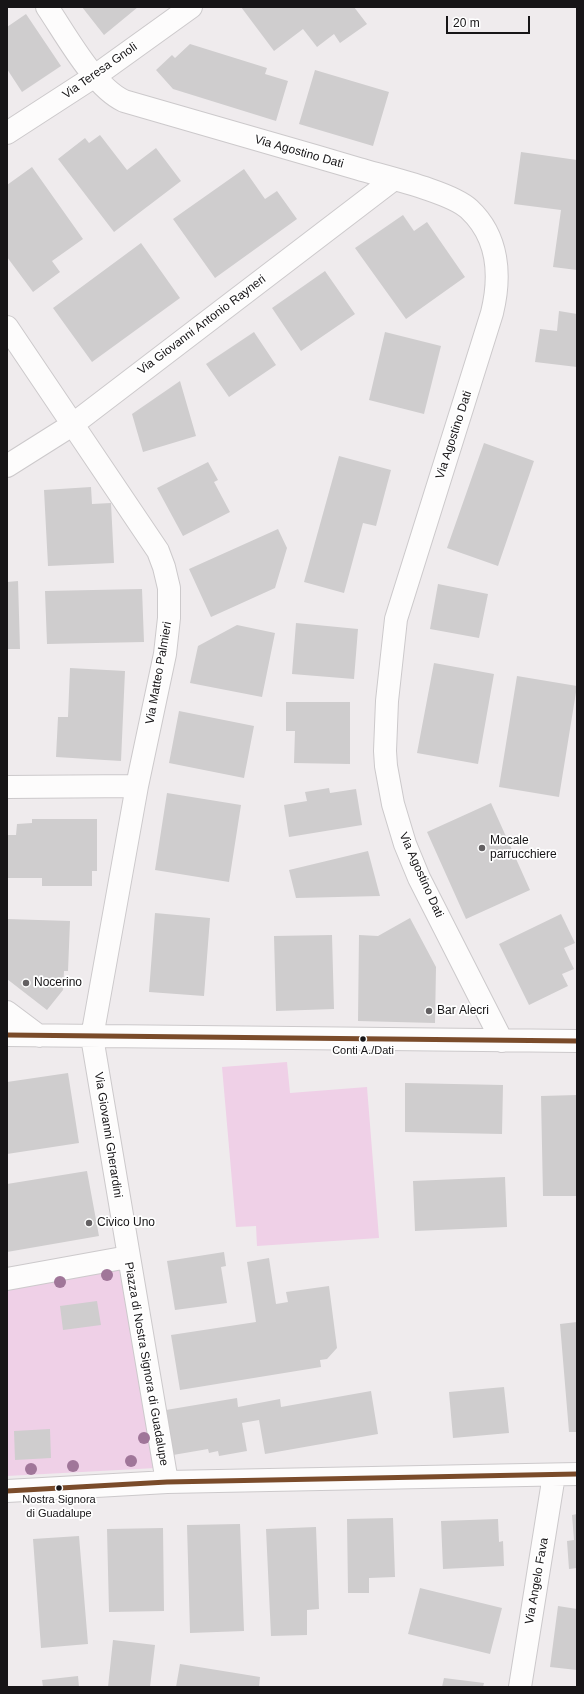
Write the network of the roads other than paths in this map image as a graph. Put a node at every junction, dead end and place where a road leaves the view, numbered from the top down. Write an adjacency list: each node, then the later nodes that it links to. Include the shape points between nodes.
1 (47, 7): 3 (street, Via Agostino Dati)
2 (191, 7): 3 (street, Via Teresa Gnoli)
3 (95, 76): 4 (street, Via Teresa Gnoli); 5 (street, Via Agostino Dati, via 115,97 124,102)
4 (7, 133)
5 (394, 179): 7 (street, Via Giovanni Antonio Rayneri); 15 (street, Via Agostino Dati, via 466,206 494,248 497,265 497,289 492,313 396,619 387,701 385,751 393,804 405,844 419,878)
6 (7, 327): 7 (street, Via Matteo Palmieri)
7 (72, 425): 8 (street, Via Giovanni Antonio Rayneri); 9 (street, Via Matteo Palmieri, via 158,551 169,588 165,654)
8 (7, 466)
9 (137, 786): 10 (street); 14 (street, Via Matteo Palmieri)
10 (7, 787)
11 (7, 1012): 13 (street)
12 (7, 1036): 13 (street)
13 (39, 1036): 14 (street)
14 (92, 1037): 15 (street); 17 (street, Via Giovanni Gherardini)
15 (502, 1041): 16 (street)
16 (577, 1042)
17 (128, 1257): 18 (street, Piazza di Nostra Signora di Guadalupe); 21 (street, Piazza di Nostra Signora di Guadalupe)
18 (7, 1279)
19 (577, 1474): 20 (street)
20 (554, 1475): 21 (street); 23 (street, Via Angelo Fava)
21 (167, 1482): 22 (street, Piazza di Nostra Signora di Guadalupe)
22 (7, 1491)
23 (520, 1687)

